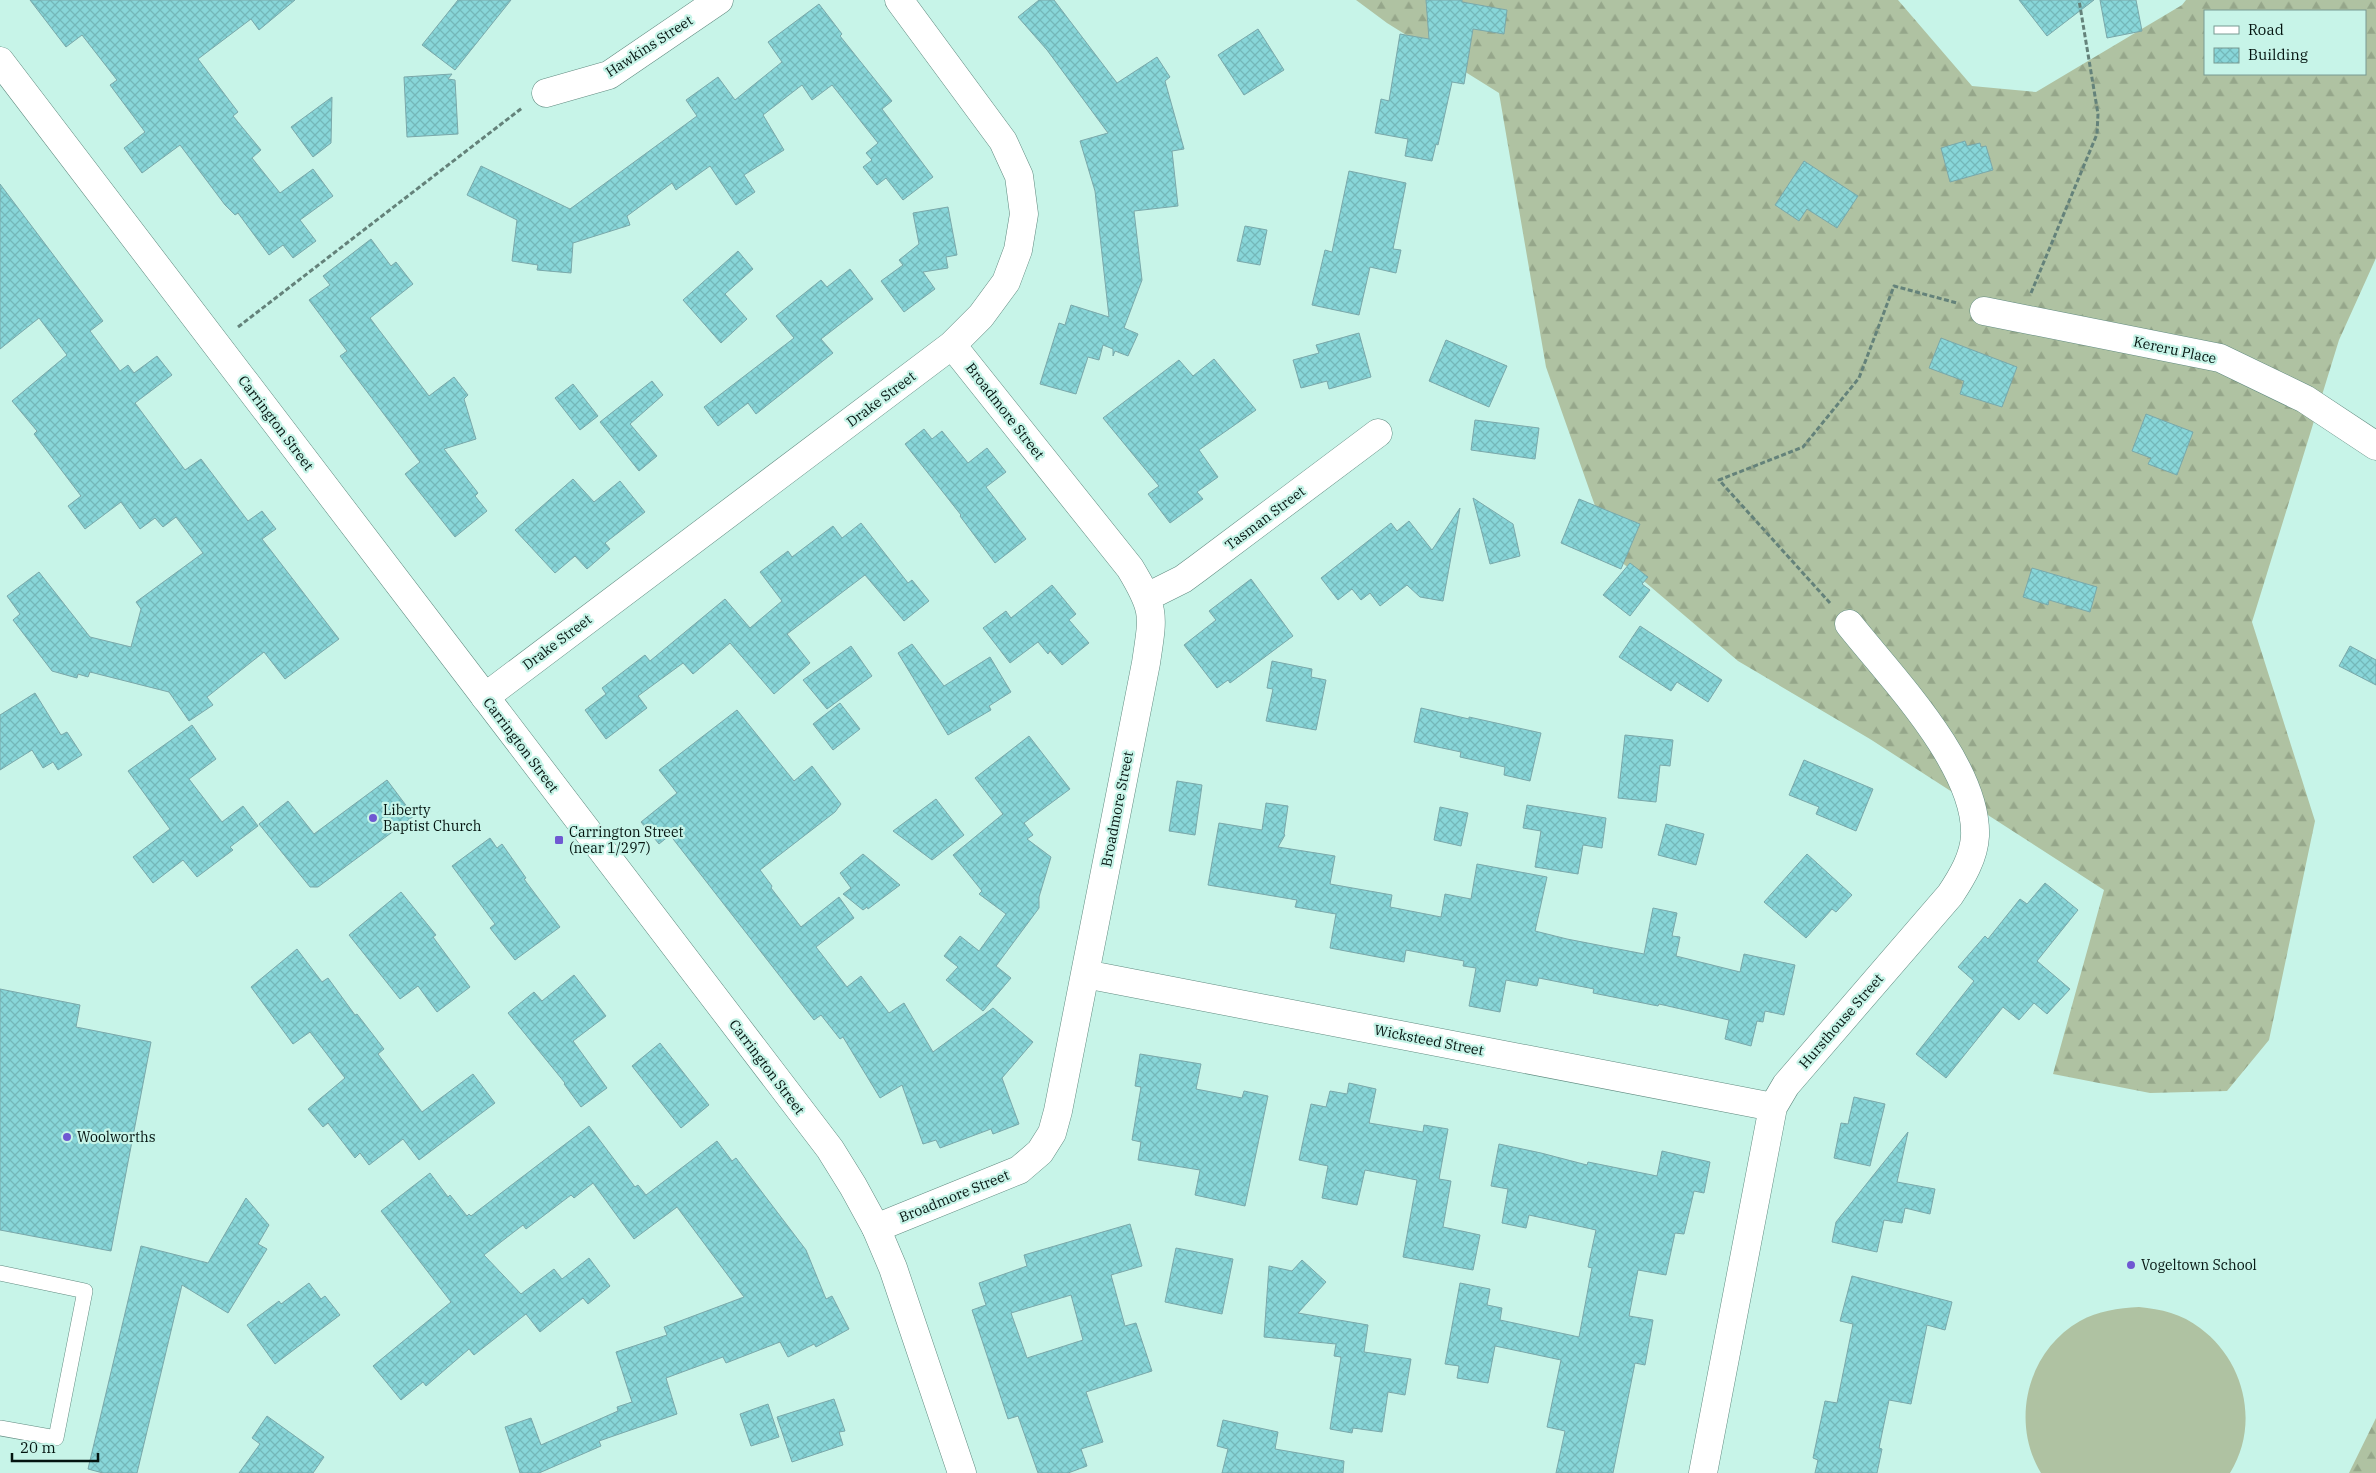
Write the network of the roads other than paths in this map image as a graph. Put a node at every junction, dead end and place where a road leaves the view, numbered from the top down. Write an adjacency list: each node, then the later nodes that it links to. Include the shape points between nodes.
1 (719, 0): 4 (street, Hawkins Street, via 609,75)
2 (898, 0): 6 (street, Drake Street, via 1003,141 1019,176 1024,214 1018,250 1006,282 981,316)
3 (0, 61): 11 (street, Carrington Street)
4 (546, 93)
5 (1975, 308): 8 (street, Kereru Place, via 2220,358 2306,399)
6 (952, 345): 9 (street, Broadmore Street, via 1130,568); 11 (street, Drake Street)
7 (1378, 432): 9 (street, Tasman Street, via 1198,568)
8 (2376, 446)
9 (1147, 597): 12 (street, Broadmore Street, via 1152,618 1146,663)
10 (1849, 624): 13 (street, Hursthouse Street, via 1932,728 1958,770 1975,817 1975,838 1962,878 1950,894 1786,1085)
11 (485, 697): 14 (street, Carrington Street, via 830,1149)
12 (1085, 974): 13 (street, Wicksteed Street); 14 (street, Broadmore Street, via 1058,1112 1052,1133 1040,1152 1019,1170)
13 (1773, 1107): 18 (street, Hursthouse Street)
14 (876, 1228): 17 (street, Carrington Street, via 893,1268)
15 (0, 1273): 16 (lane, via 85,1291 56,1438)
16 (0, 1428)
17 (962, 1473)
18 (1703, 1473)

